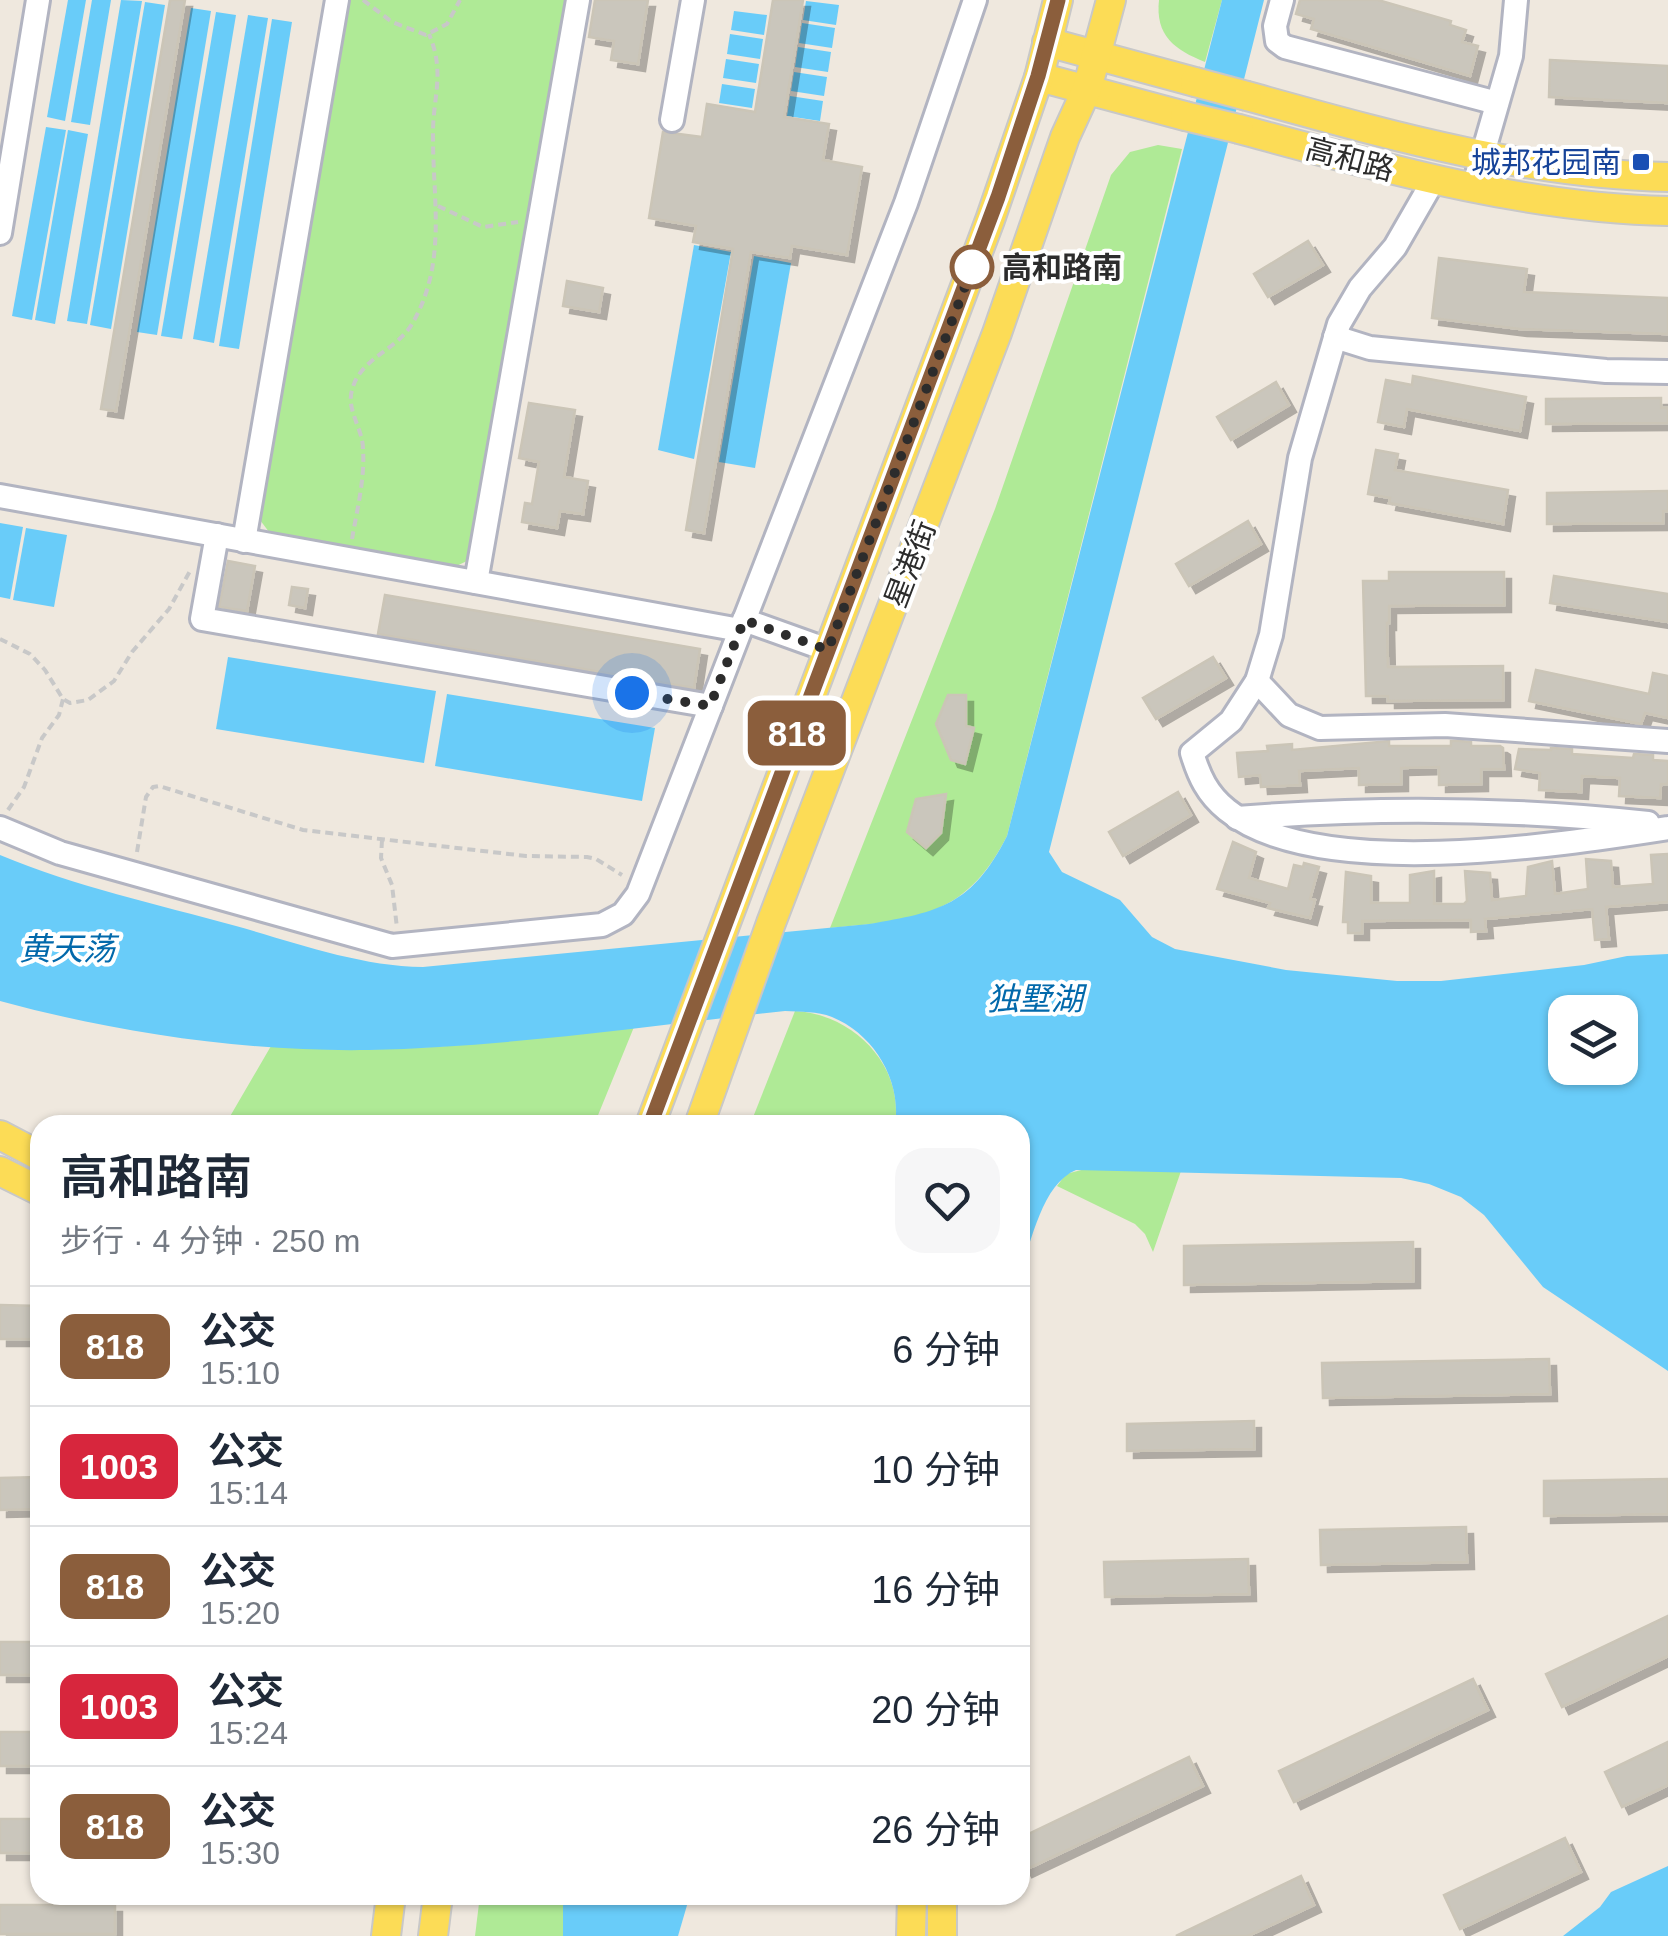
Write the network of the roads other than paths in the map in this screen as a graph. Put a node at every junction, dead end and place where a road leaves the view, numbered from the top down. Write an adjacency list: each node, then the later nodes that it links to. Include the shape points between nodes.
1 (38, 0): 21 (street)
2 (337, 0): 25 (street)
3 (578, 0): 27 (street)
4 (693, 0): 15 (street)
5 (975, 0): 28 (street, via 906,203)
6 (1058, 0): 10 (main road, 星港街)
7 (1111, 0): 11 (main road, 星港街)
8 (1282, 0): 14 (street, via 1275,26 1280,45)
9 (1516, 0): 14 (street, via 1511,56)
10 (1047, 42): 11 (main road, 高和路); 12 (main road, 星港街)
11 (1097, 56): 13 (main road, 星港街); 16 (main road, 高和路, bridge)
12 (1038, 76): 13 (main road, 高和路); 29 (main road, 星港街)
13 (1087, 89): 18 (main road, 高和路, bridge); 37 (main road, 星港街)
14 (1497, 103): 16 (street)
15 (672, 120)
16 (1482, 155): 17 (main road, 高和路); 19 (street)
17 (1668, 177)
18 (1433, 181): 19 (main road, 高和路); 22 (street, via 1395,247 1350,302)
19 (1473, 188): 20 (main road, 高和路)
20 (1668, 210)
21 (0, 233)
22 (1335, 337): 23 (street, via 1370,348); 30 (street, via 1300,458 1272,635)
23 (1668, 372)
24 (0, 496): 26 (street)
25 (244, 540): 26 (street); 27 (street)
26 (215, 545): 31 (street, via 202,619)
27 (476, 582): 28 (street)
28 (742, 625): 29 (street); 31 (street)
29 (828, 650): 36 (main road, 星港街)
30 (1257, 681): 32 (street, via 1289,715 1320,728 1445,725); 33 (street, via 1231,721 1192,753 1202,783)
31 (710, 706): 34 (street, via 641,886 623,914 602,925 376,944 60,854)
32 (1668, 742)
33 (1238, 818): 35 (street, via 1450,809); 35 (street, via 1314,844 1440,852 1547,846)
34 (0, 825)
35 (1668, 826)
36 (654, 1115)
37 (703, 1115)
38 (0, 1135): 39 (main road)
39 (30, 1151)
40 (0, 1170): 41 (main road)
41 (30, 1186)
42 (390, 1905): 46 (main road)
43 (437, 1905): 47 (main road)
44 (912, 1905): 48 (main road)
45 (942, 1905): 49 (main road)
46 (386, 1936)
47 (434, 1936)
48 (911, 1936)
49 (942, 1936)

